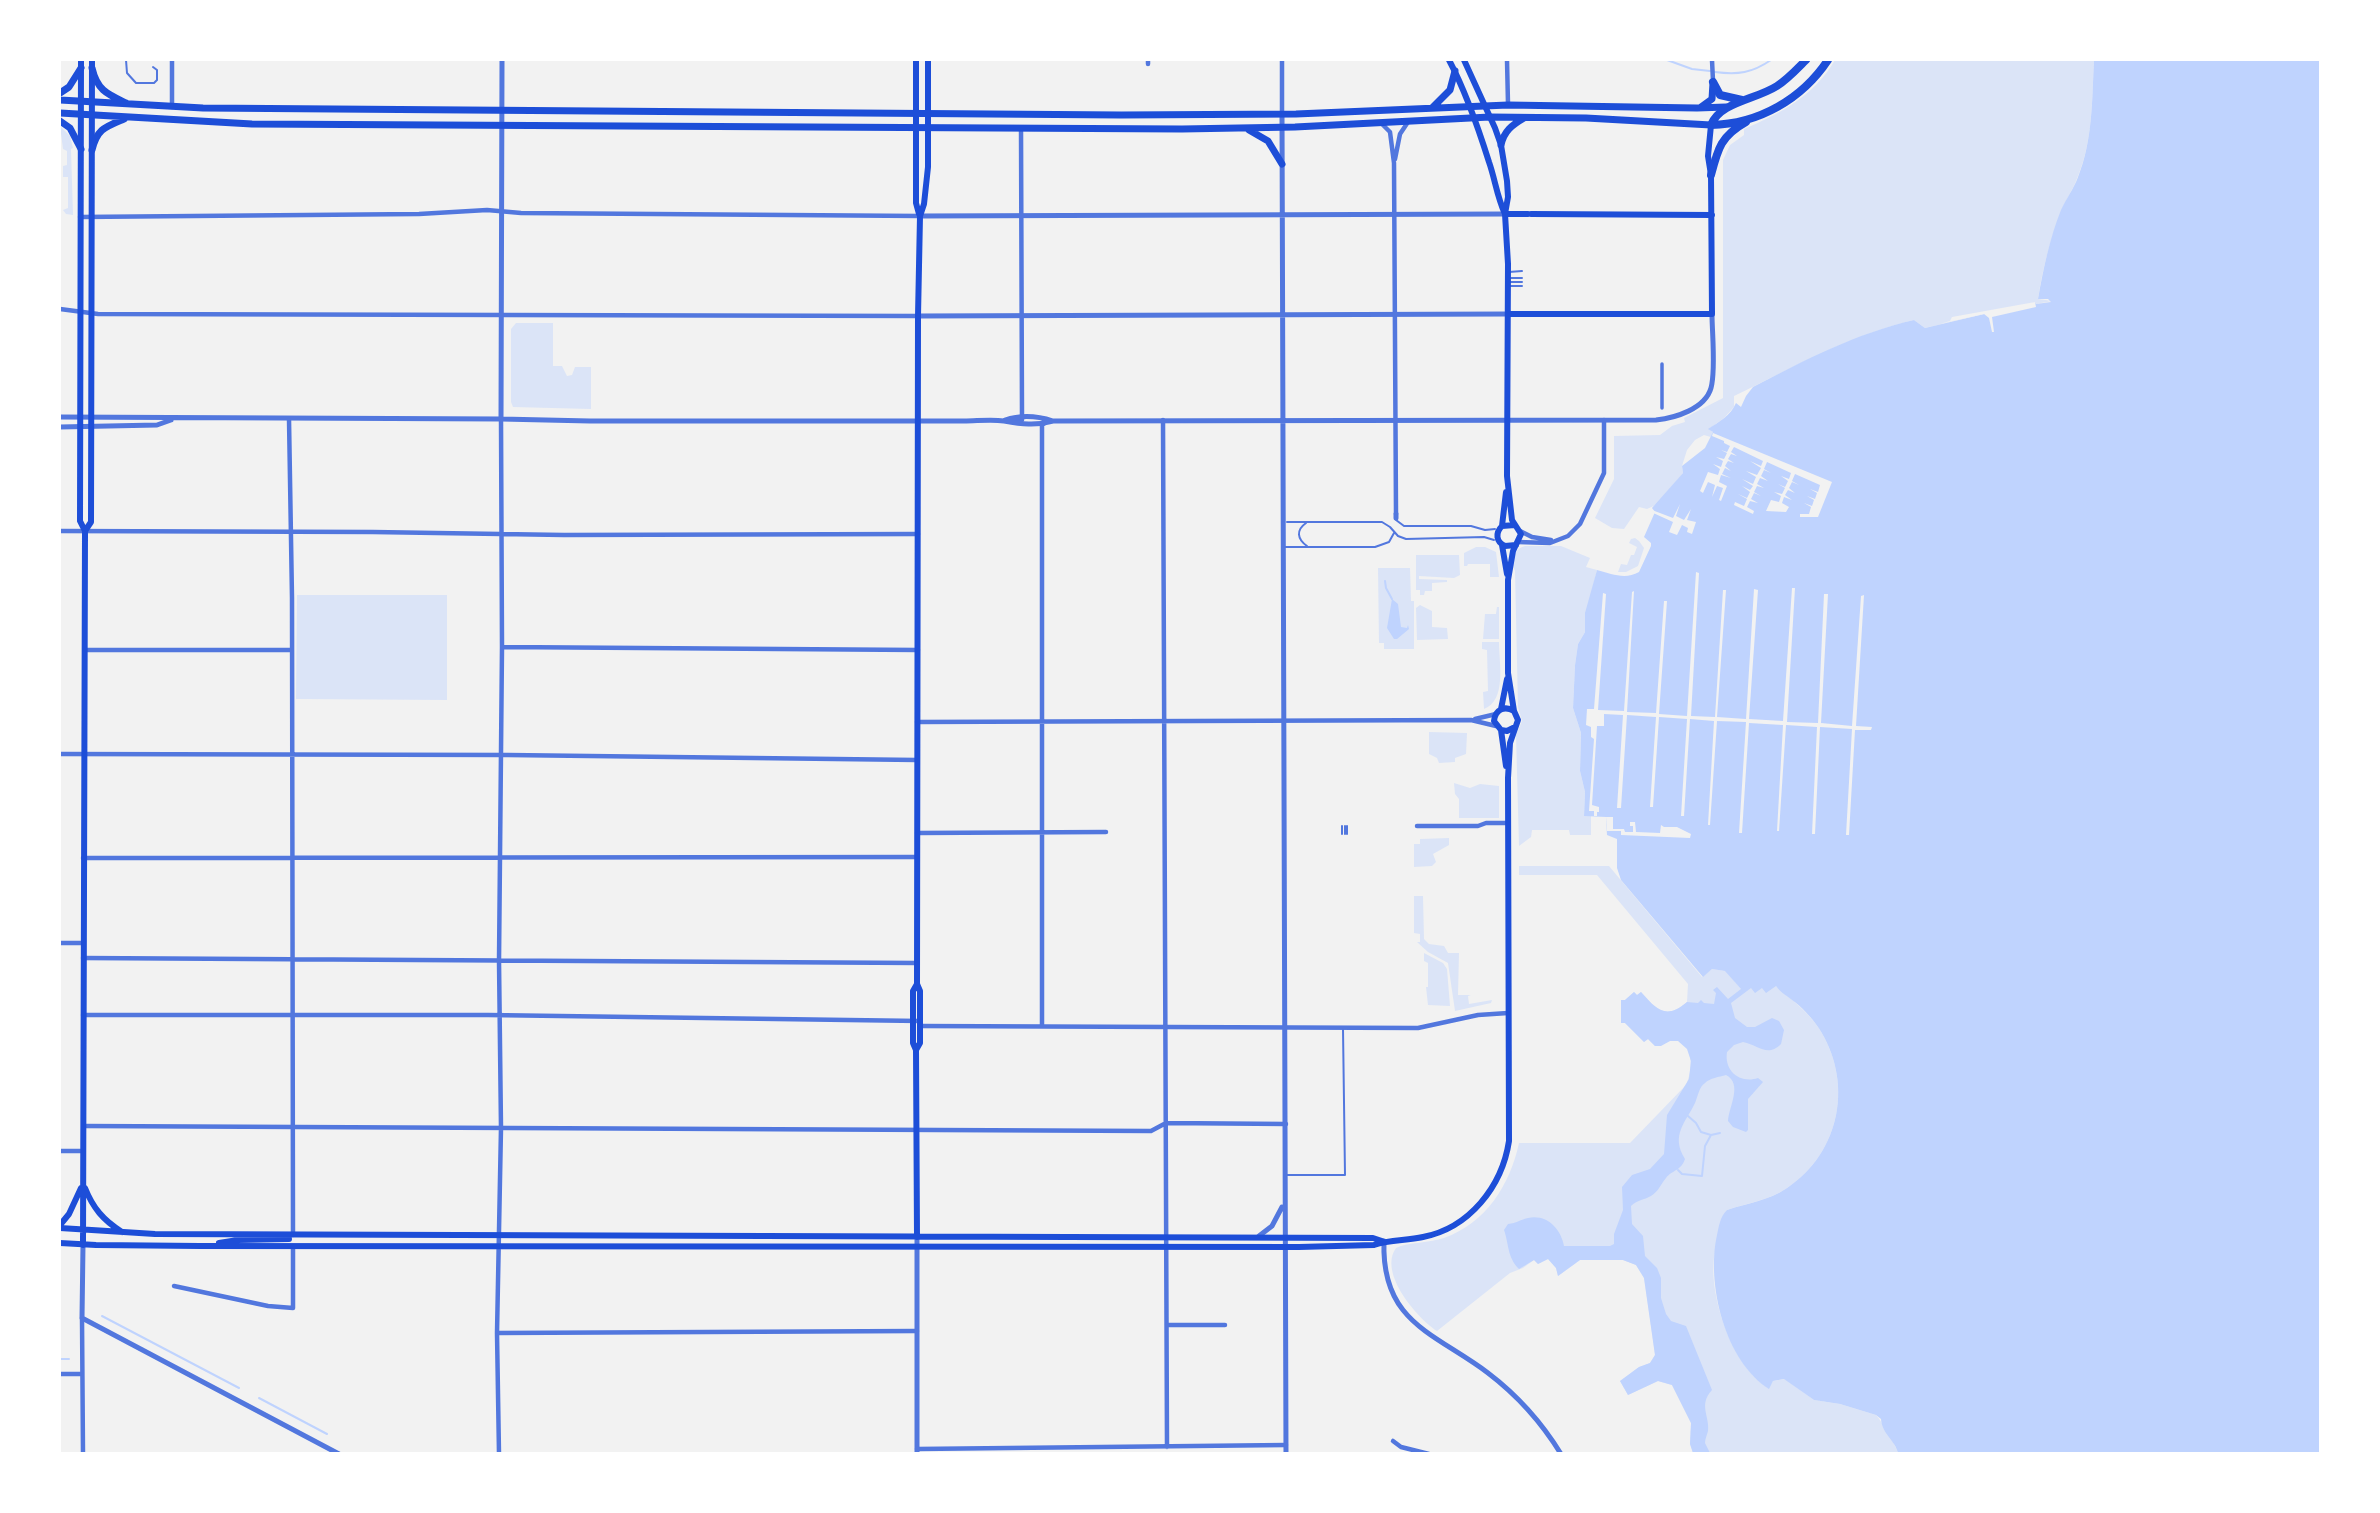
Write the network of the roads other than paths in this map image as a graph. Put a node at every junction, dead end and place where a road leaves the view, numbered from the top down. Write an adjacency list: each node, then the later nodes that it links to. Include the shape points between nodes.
1 (92, 60): 16 (main road)
2 (126, 60): 15 (lane, via 127,73 136,83 158,80)
3 (172, 60): 29 (street)
4 (502, 60): 32 (street)
5 (916, 60): 34 (main road)
6 (928, 60): 35 (main road)
7 (1282, 60): 37 (street)
8 (1449, 60): 17 (main road)
9 (1464, 60): 27 (main road)
10 (1507, 60): 25 (street)
11 (1806, 60): 21 (highway, via 1777,86)
12 (1828, 60): 39 (highway, via 1794,96)
13 (1712, 61): 18 (street)
14 (81, 64): 19 (highway, via 69,87); 22 (main road)
15 (153, 67)
16 (92, 68): 23 (main road); 24 (highway, via 101,89)
17 (1455, 71): 26 (main road); 30 (highway, via 1450,90)
18 (1713, 82): 21 (highway, via 1720,95); 31 (highway, via 1712,99)
19 (60, 93)
20 (60, 100): 22 (highway)
21 (1748, 100): 28 (highway)
22 (81, 102): 23 (highway); 36 (main road)
23 (92, 103): 24 (highway); 38 (main road)
24 (130, 105): 29 (highway)
25 (1508, 105): 27 (highway); 31 (highway)
26 (1471, 106): 27 (highway); 30 (highway); 43 (main road)
27 (1486, 106): 40 (main road)
28 (1726, 107): 31 (highway); 48 (highway)
29 (172, 108): 32 (highway)
30 (1432, 108): 37 (highway)
31 (1697, 108)
32 (503, 111): 34 (highway); 47 (street)
33 (60, 113): 36 (highway)
34 (916, 113): 35 (highway); 49 (main road)
35 (928, 113): 37 (highway); 50 (main road)
36 (81, 114): 38 (highway); 55 (main road)
37 (1282, 114): 52 (street)
38 (92, 115): 42 (highway); 56 (main road)
39 (1758, 116): 48 (highway); 59 (highway, via 1722,141)
40 (1490, 117): 41 (highway); 43 (highway); 54 (main road)
41 (1528, 117): 48 (highway); 54 (highway, via 1513,124)
42 (128, 118): 47 (highway, via 251,124); 56 (highway, via 101,130)
43 (1475, 118): 45 (highway); 63 (main road)
44 (60, 121): 55 (highway, via 70,128)
45 (1409, 121): 46 (highway); 57 (street, via 1400,134)
46 (1379, 122): 52 (highway); 57 (street, via 1390,132)
47 (502, 124): 49 (highway); 60 (street)
48 (1711, 125): 59 (main road)
49 (916, 127): 50 (highway); 66 (main road)
50 (928, 127): 51 (highway); 66 (main road, via 928,167)
51 (1021, 127): 53 (highway); 64 (street)
52 (1282, 127): 53 (highway); 58 (street)
53 (1245, 128): 58 (highway, via 1262,136)
54 (1501, 145): 63 (main road, via 1508,197)
55 (81, 149): 67 (main road)
56 (92, 150): 68 (main road)
57 (1394, 163): 62 (street)
58 (1282, 164): 61 (street)
59 (1711, 175): 65 (main road)
60 (500, 211): 66 (street); 68 (street); 77 (street)
61 (1282, 214): 62 (street); 64 (street); 80 (street)
62 (1394, 214): 63 (street); 81 (street)
63 (1505, 214): 65 (main road); 71 (main road)
64 (1021, 215): 66 (street); 83 (street)
65 (1712, 215): 79 (main road)
66 (920, 216): 82 (main road)
67 (80, 217): 68 (street); 75 (main road)
68 (92, 217): 76 (main road)
69 (1522, 271): 71 (lane)
70 (1522, 278): 71 (lane)
71 (1508, 280): 72 (lane); 73 (lane); 78 (main road)
72 (1522, 282)
73 (1522, 286)
74 (60, 309): 75 (street)
75 (81, 312): 76 (street); 87 (main road)
76 (92, 313): 77 (street); 88 (main road)
77 (501, 313): 82 (street); 92 (street)
78 (1508, 314): 79 (main road); 81 (street); 96 (main road)
79 (1712, 314): 97 (street, via 1711,388 1702,403 1656,420)
80 (1282, 315): 81 (street); 83 (street); 94 (street)
81 (1395, 315): 95 (street)
82 (918, 316): 83 (street); 93 (main road)
83 (1022, 316): 89 (street)
84 (1662, 365): 85 (street)
85 (1662, 408)
86 (60, 417): 87 (street)
87 (80, 417): 88 (street); 103 (main road)
88 (92, 417): 90 (street); 104 (main road)
89 (1022, 417): 98 (street); 99 (street)
90 (176, 419): 91 (street); 104 (street, via 157,425)
91 (289, 419): 92 (street); 113 (street)
92 (501, 419): 93 (street); 115 (street)
93 (918, 420): 98 (street); 116 (main road)
94 (1282, 420): 95 (street); 100 (street); 107 (street)
95 (1395, 420): 96 (street); 106 (street)
96 (1508, 420): 97 (street); 105 (main road)
97 (1604, 420): 117 (street, via 1603,475 1580,524)
98 (1003, 421): 101 (street)
99 (1053, 421): 100 (street); 101 (street)
100 (1163, 421): 133 (street)
101 (1042, 425): 132 (street)
102 (60, 427): 103 (street)
103 (80, 427): 104 (street); 112 (main road, via 80,521)
104 (91, 427): 112 (main road, via 91,522)
105 (1507, 476): 109 (main road); 110 (main road)
106 (1396, 516): 109 (lane, via 1404,526 1468,526 1489,531)
107 (1283, 522): 108 (lane); 120 (street)
108 (1308, 522): 114 (lane, via 1382,522); 121 (lane, via 1298,534)
109 (1501, 527): 110 (main road); 118 (main road, via 1497,532)
110 (1517, 528): 117 (street, via 1532,537); 119 (main road)
111 (60, 531): 112 (street)
112 (85, 531): 113 (street); 124 (main road)
113 (291, 532): 115 (street); 125 (street)
114 (1394, 532): 118 (lane, via 1406,539 1484,537); 121 (lane, via 1391,541 1381,546)
115 (502, 534): 116 (street); 123 (street)
116 (918, 534): 126 (main road)
117 (1555, 541): 119 (street)
118 (1500, 543): 119 (main road, via 1509,547); 122 (main road)
119 (1517, 543): 122 (main road)
120 (1283, 547): 121 (lane); 130 (street)
121 (1307, 547)
122 (1508, 580): 127 (main road)
123 (502, 647): 126 (street); 140 (street)
124 (85, 650): 125 (street); 139 (main road)
125 (291, 650): 138 (street)
126 (918, 650): 134 (main road)
127 (1508, 673): 128 (main road); 129 (main road)
128 (1498, 711): 129 (main road); 131 (street); 135 (main road, via 1494,720)
129 (1514, 711): 136 (main road, via 1518,720)
130 (1283, 720): 131 (street); 133 (street); 167 (street)
131 (1471, 720): 135 (street)
132 (1041, 721): 133 (street); 134 (street); 148 (street)
133 (1164, 721): 166 (street)
134 (918, 722): 141 (main road)
135 (1499, 728): 136 (main road); 142 (main road)
136 (1513, 729): 142 (main road)
137 (60, 754): 139 (street)
138 (292, 754): 139 (street); 140 (street); 150 (street)
139 (83, 755): 153 (main road)
140 (499, 755): 141 (street); 151 (street)
141 (918, 760): 147 (main road)
142 (1508, 778): 143 (main road)
143 (1508, 823): 145 (street); 160 (main road)
144 (1345, 826): 149 (lane)
145 (1417, 826)
146 (1106, 832): 148 (street)
147 (917, 833): 148 (street); 152 (main road)
148 (1043, 833): 165 (street)
149 (1345, 834)
150 (291, 857): 151 (street); 153 (street); 157 (street)
151 (499, 857): 152 (street); 158 (street)
152 (917, 857): 159 (main road)
153 (83, 858): 155 (main road)
154 (60, 943): 155 (street)
155 (83, 943): 156 (main road)
156 (83, 958): 157 (street); 161 (main road)
157 (293, 959): 158 (street); 162 (street)
158 (499, 961): 159 (street); 163 (street)
159 (917, 963): 164 (main road)
160 (1508, 1013): 168 (street, via 1478,1014 1430,1027); 189 (main road, via 1509,1141 1498,1177 1481,1203 1461,1221 1424,1237)
161 (83, 1015): 162 (street); 171 (main road)
162 (293, 1015): 163 (street); 172 (street)
163 (500, 1016): 164 (street); 173 (street)
164 (918, 1023): 165 (street); 174 (main road)
165 (1042, 1026): 166 (street)
166 (1165, 1027): 167 (street); 169 (street)
167 (1284, 1028): 168 (street); 170 (street)
168 (1343, 1028): 177 (lane, via 1345,1175)
169 (1166, 1123): 170 (street); 174 (street, via 1151,1131); 186 (street)
170 (1286, 1124): 177 (street)
171 (83, 1126): 172 (street); 176 (main road)
172 (293, 1128): 173 (street); 183 (street)
173 (501, 1128): 174 (street); 184 (street)
174 (916, 1131): 185 (main road)
175 (60, 1151): 176 (street)
176 (83, 1151): 178 (main road)
177 (1285, 1175): 179 (street)
178 (83, 1182): 180 (main road); 181 (main road); 182 (main road, via 97,1211)
179 (1285, 1200): 187 (street, via 1272,1226); 188 (street)
180 (60, 1227): 181 (main road)
181 (83, 1231): 182 (main road); 191 (main road)
182 (123, 1233): 183 (main road)
183 (293, 1235): 184 (main road); 192 (main road)
184 (499, 1236): 185 (main road); 194 (street)
185 (917, 1237): 186 (main road); 195 (street)
186 (1166, 1237): 187 (main road); 196 (street)
187 (1255, 1237): 188 (main road)
188 (1284, 1238): 189 (main road); 197 (street)
189 (1384, 1241): 197 (main road); 215 (street, via 1388,1279 1404,1312 1426,1333 1514,1395)
190 (60, 1242): 191 (main road)
191 (83, 1245): 192 (main road); 199 (street)
192 (200, 1246): 193 (main road)
193 (293, 1247): 194 (main road); 198 (street, via 293,1308)
194 (499, 1247): 195 (main road); 203 (street)
195 (917, 1247): 196 (main road); 202 (street)
196 (1166, 1247): 197 (main road); 200 (street)
197 (1284, 1247): 207 (street)
198 (174, 1286)
199 (82, 1318): 205 (street); 211 (street)
200 (1167, 1325): 201 (street); 208 (street)
201 (1225, 1325)
202 (917, 1331): 203 (street); 209 (street)
203 (497, 1333): 212 (street)
204 (60, 1374): 205 (street)
205 (82, 1374): 210 (street)
206 (1393, 1441): 214 (street)
207 (1286, 1445): 208 (street); 213 (street)
208 (1167, 1447): 209 (street)
209 (917, 1451)
210 (83, 1454)
211 (339, 1454)
212 (499, 1454)
213 (1286, 1454)
214 (1429, 1454)
215 (1561, 1454)

